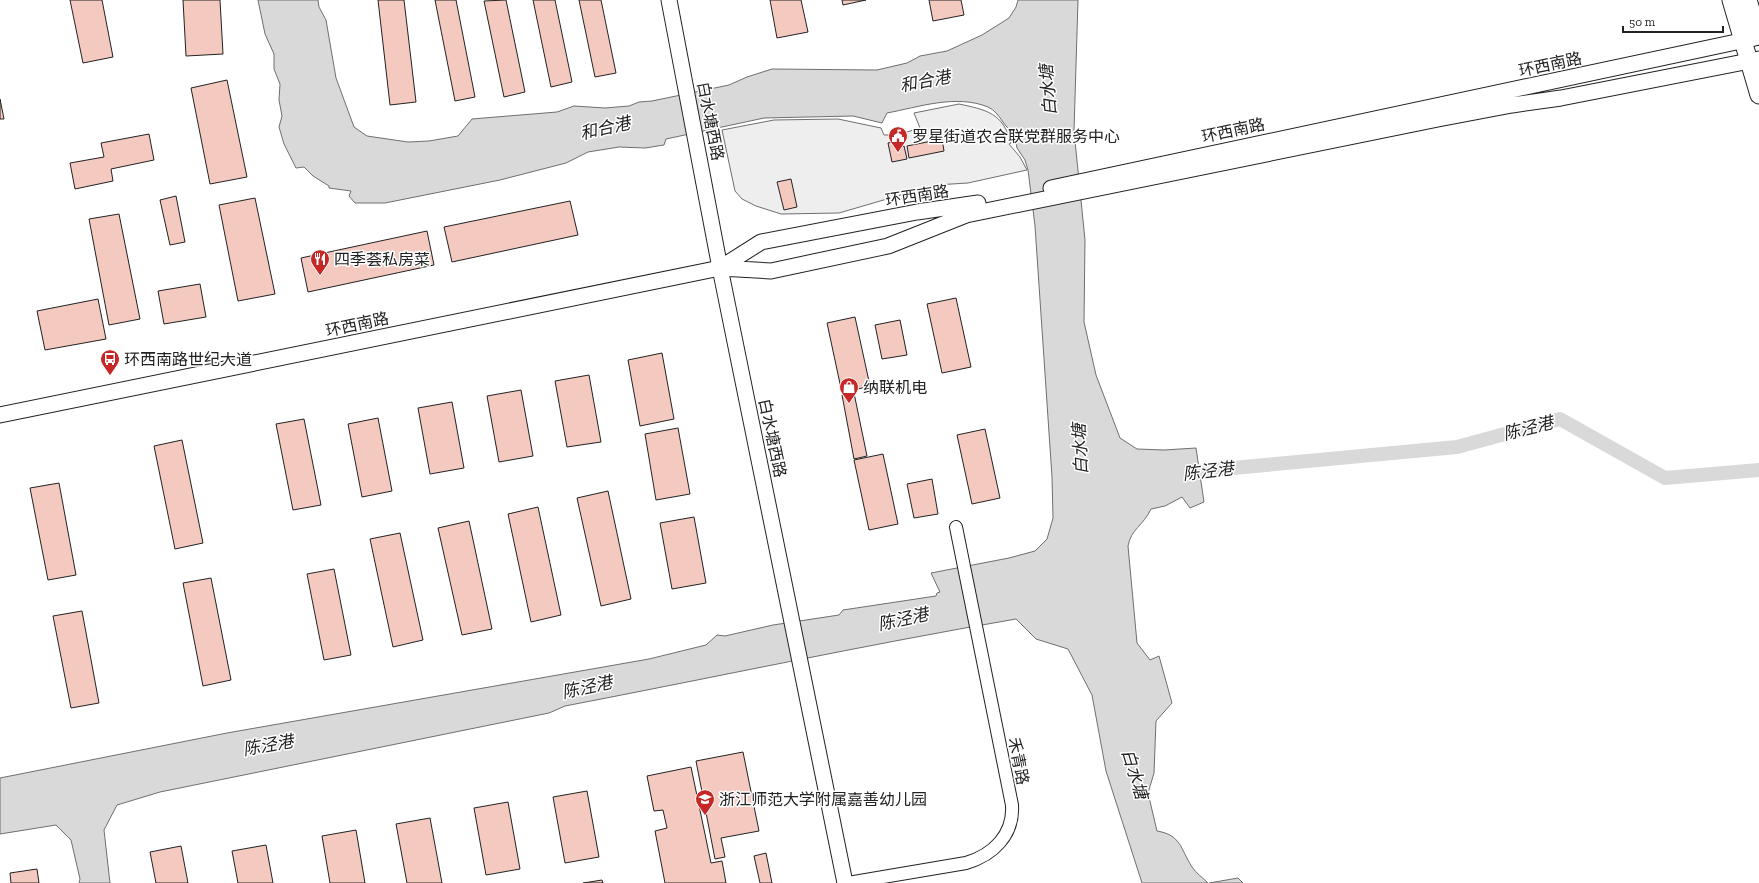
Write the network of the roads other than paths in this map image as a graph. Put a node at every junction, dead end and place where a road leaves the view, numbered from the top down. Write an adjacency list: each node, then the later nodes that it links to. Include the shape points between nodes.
1 (669, 0): 9 (street, 白水塘西路)
2 (1731, 0): 4 (main road)
3 (1748, 0): 4 (main road)
4 (1754, 37): 5 (main road); 7 (street, 环西南路)
5 (1754, 60): 6 (main road); 7 (street, 环西南路, via 1562,98 1512,105)
6 (1759, 95)
7 (1128, 177): 8 (street, 环西南路)
8 (966, 211): 9 (street, 环西南路, via 888,246 771,271); 9 (street, 环西南路, via 917,212 761,242)
9 (720, 268): 10 (street, 环西南路); 12 (street, 白水塘西路)
10 (0, 415)
11 (956, 527): 12 (street, 禾青路, via 1012,814 1003,839 981,859)
12 (847, 883)

